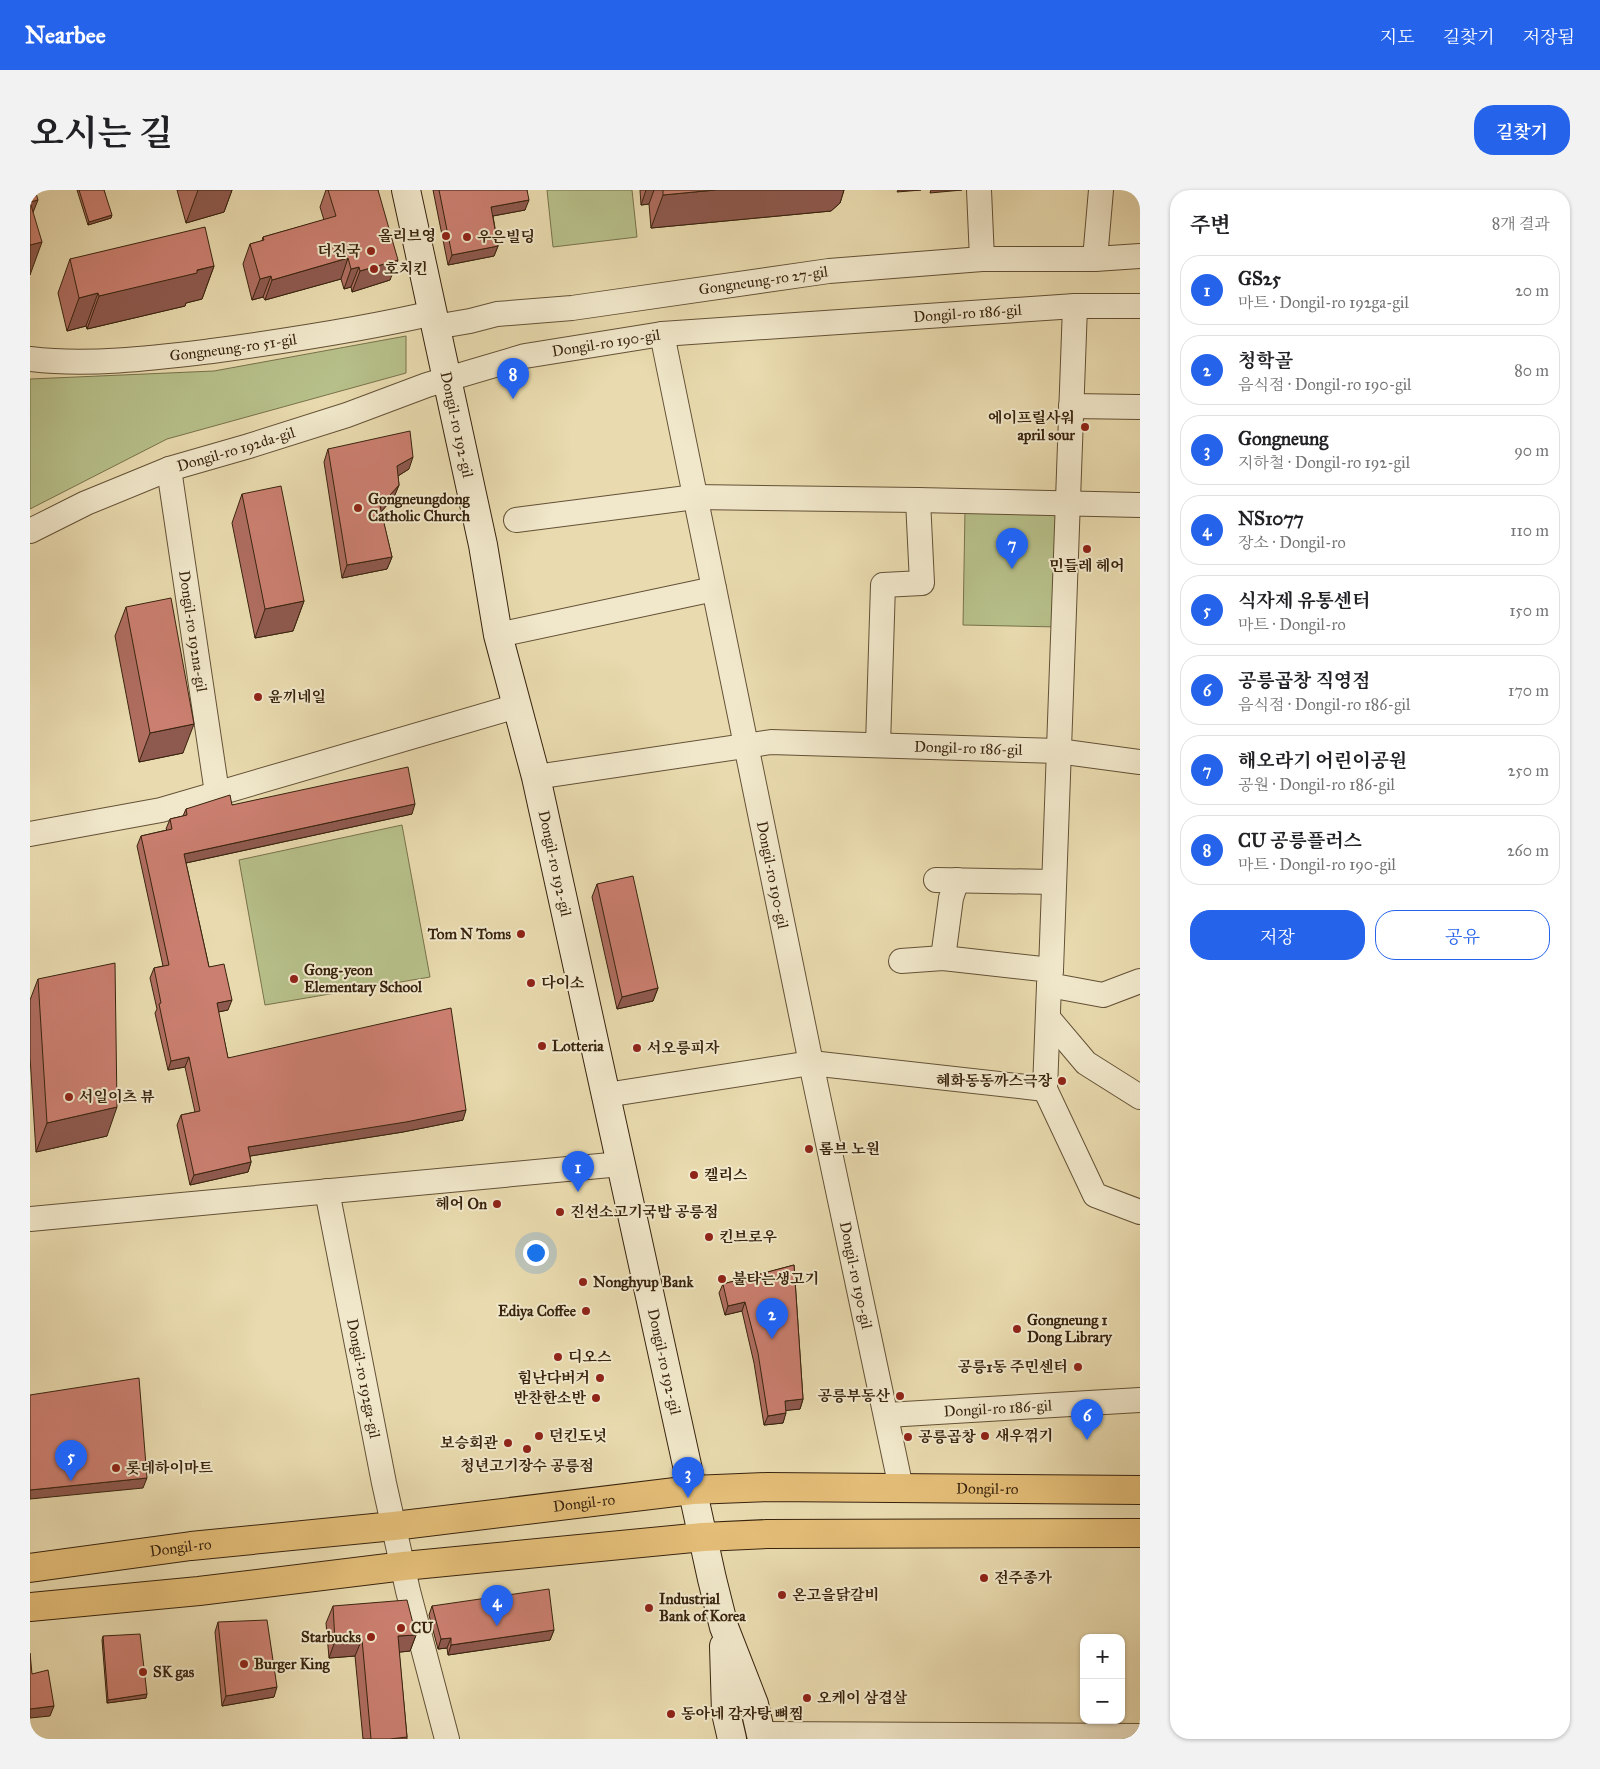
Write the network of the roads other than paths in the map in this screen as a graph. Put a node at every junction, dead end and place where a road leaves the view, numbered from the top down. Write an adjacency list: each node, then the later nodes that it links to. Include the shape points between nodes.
1 (406, 190): 9 (main road, Dongil-ro 192-gil)
2 (979, 190): 5 (street)
3 (1101, 190): 6 (street)
4 (1140, 256): 6 (street, Gongneung-ro 27-gil)
5 (982, 259): 6 (street, Gongneung-ro 27-gil); 9 (street, Gongneung-ro 27-gil, via 829,271 572,308 497,314 470,321)
6 (1095, 259)
7 (1075, 306): 8 (street, Dongil-ro 186-gil); 10 (street, Dongil-ro 186-gil); 13 (street)
8 (1140, 306)
9 (434, 320): 11 (street, Gongneung-ro 51-gil, via 392,322 252,346 150,359 50,362); 12 (main road, Dongil-ro 192-gil)
10 (662, 334): 12 (street, Dongil-ro 190-gil, via 525,356); 16 (street, Dongil-ro 190-gil)
11 (30, 359)
12 (447, 379): 15 (street, Dongil-ro 192da-gil, via 347,415); 23 (main road, Dongil-ro 192-gil, via 483,546)
13 (1071, 406): 14 (street); 18 (street)
14 (1140, 407)
15 (169, 469): 21 (street, Dongil-ro 192da-gil, via 86,503); 30 (street, Dongil-ro 192na-gil)
16 (695, 497): 17 (street); 20 (street); 22 (street, Dongil-ro 190-gil)
17 (918, 500): 18 (street); 25 (street, via 922,583 883,585)
18 (1068, 504): 19 (street); 27 (street)
19 (1140, 505)
20 (516, 520)
21 (30, 531)
22 (714, 589): 23 (street); 26 (street, Dongil-ro 190-gil)
23 (498, 635): 24 (main road, Dongil-ro 192-gil)
24 (517, 706): 29 (main road, Dongil-ro 192-gil); 30 (street)
25 (878, 745): 26 (street, Dongil-ro 186-gil, via 771,742); 27 (street, Dongil-ro 186-gil)
26 (746, 746): 29 (street); 38 (street, Dongil-ro 190-gil)
27 (1058, 751): 28 (street, Dongil-ro 186-gil); 32 (street)
28 (1140, 762)
29 (536, 777): 40 (main road, Dongil-ro 192-gil)
30 (217, 793): 31 (street, via 161,810)
31 (30, 834)
32 (1053, 882): 33 (street, via 947,880 951,898); 35 (street)
33 (943, 958): 34 (street); 35 (street)
34 (901, 961)
35 (1050, 978): 36 (street, via 1103,995); 37 (street)
36 (1140, 981)
37 (1048, 1018): 39 (street); 41 (street, via 1086,1062)
38 (811, 1063): 39 (street); 40 (street); 47 (street, Dongil-ro 190-gil)
39 (1045, 1089): 44 (street, via 1095,1195)
40 (606, 1095): 42 (main road, Dongil-ro 192-gil)
41 (1140, 1098)
42 (621, 1164): 43 (street); 49 (main road, Dongil-ro 192-gil)
43 (327, 1191): 45 (street); 51 (street, Dongil-ro 192ga-gil)
44 (1140, 1212)
45 (30, 1219)
46 (1140, 1400): 47 (street, Dongil-ro 186-gil)
47 (887, 1415): 48 (street, Dongil-ro 190-gil)
48 (901, 1488): 49 (main road, Dongil-ro, via 767,1486); 50 (main road, Dongil-ro)
49 (692, 1490): 51 (main road, Dongil-ro); 53 (main road, Dongil-ro 192-gil)
50 (1140, 1490)
51 (394, 1526): 54 (street, Dongil-ro 192ga-gil); 55 (main road, Dongil-ro, via 191,1546)
52 (1140, 1533): 53 (main road)
53 (702, 1537): 54 (main road); 57 (main road, Dongil-ro 192-gil)
54 (404, 1566): 56 (main road, via 199,1591); 62 (street, Dongil-ro 192ga-gil)
55 (30, 1568)
56 (30, 1607)
57 (724, 1627): 58 (main road, via 741,1704); 58 (main road, via 754,1704); 63 (main road, via 726,1713)
58 (757, 1737): 59 (street)
59 (935, 1737): 60 (street)
60 (1073, 1737): 61 (street)
61 (1130, 1737)
62 (447, 1739)
63 (732, 1739)

